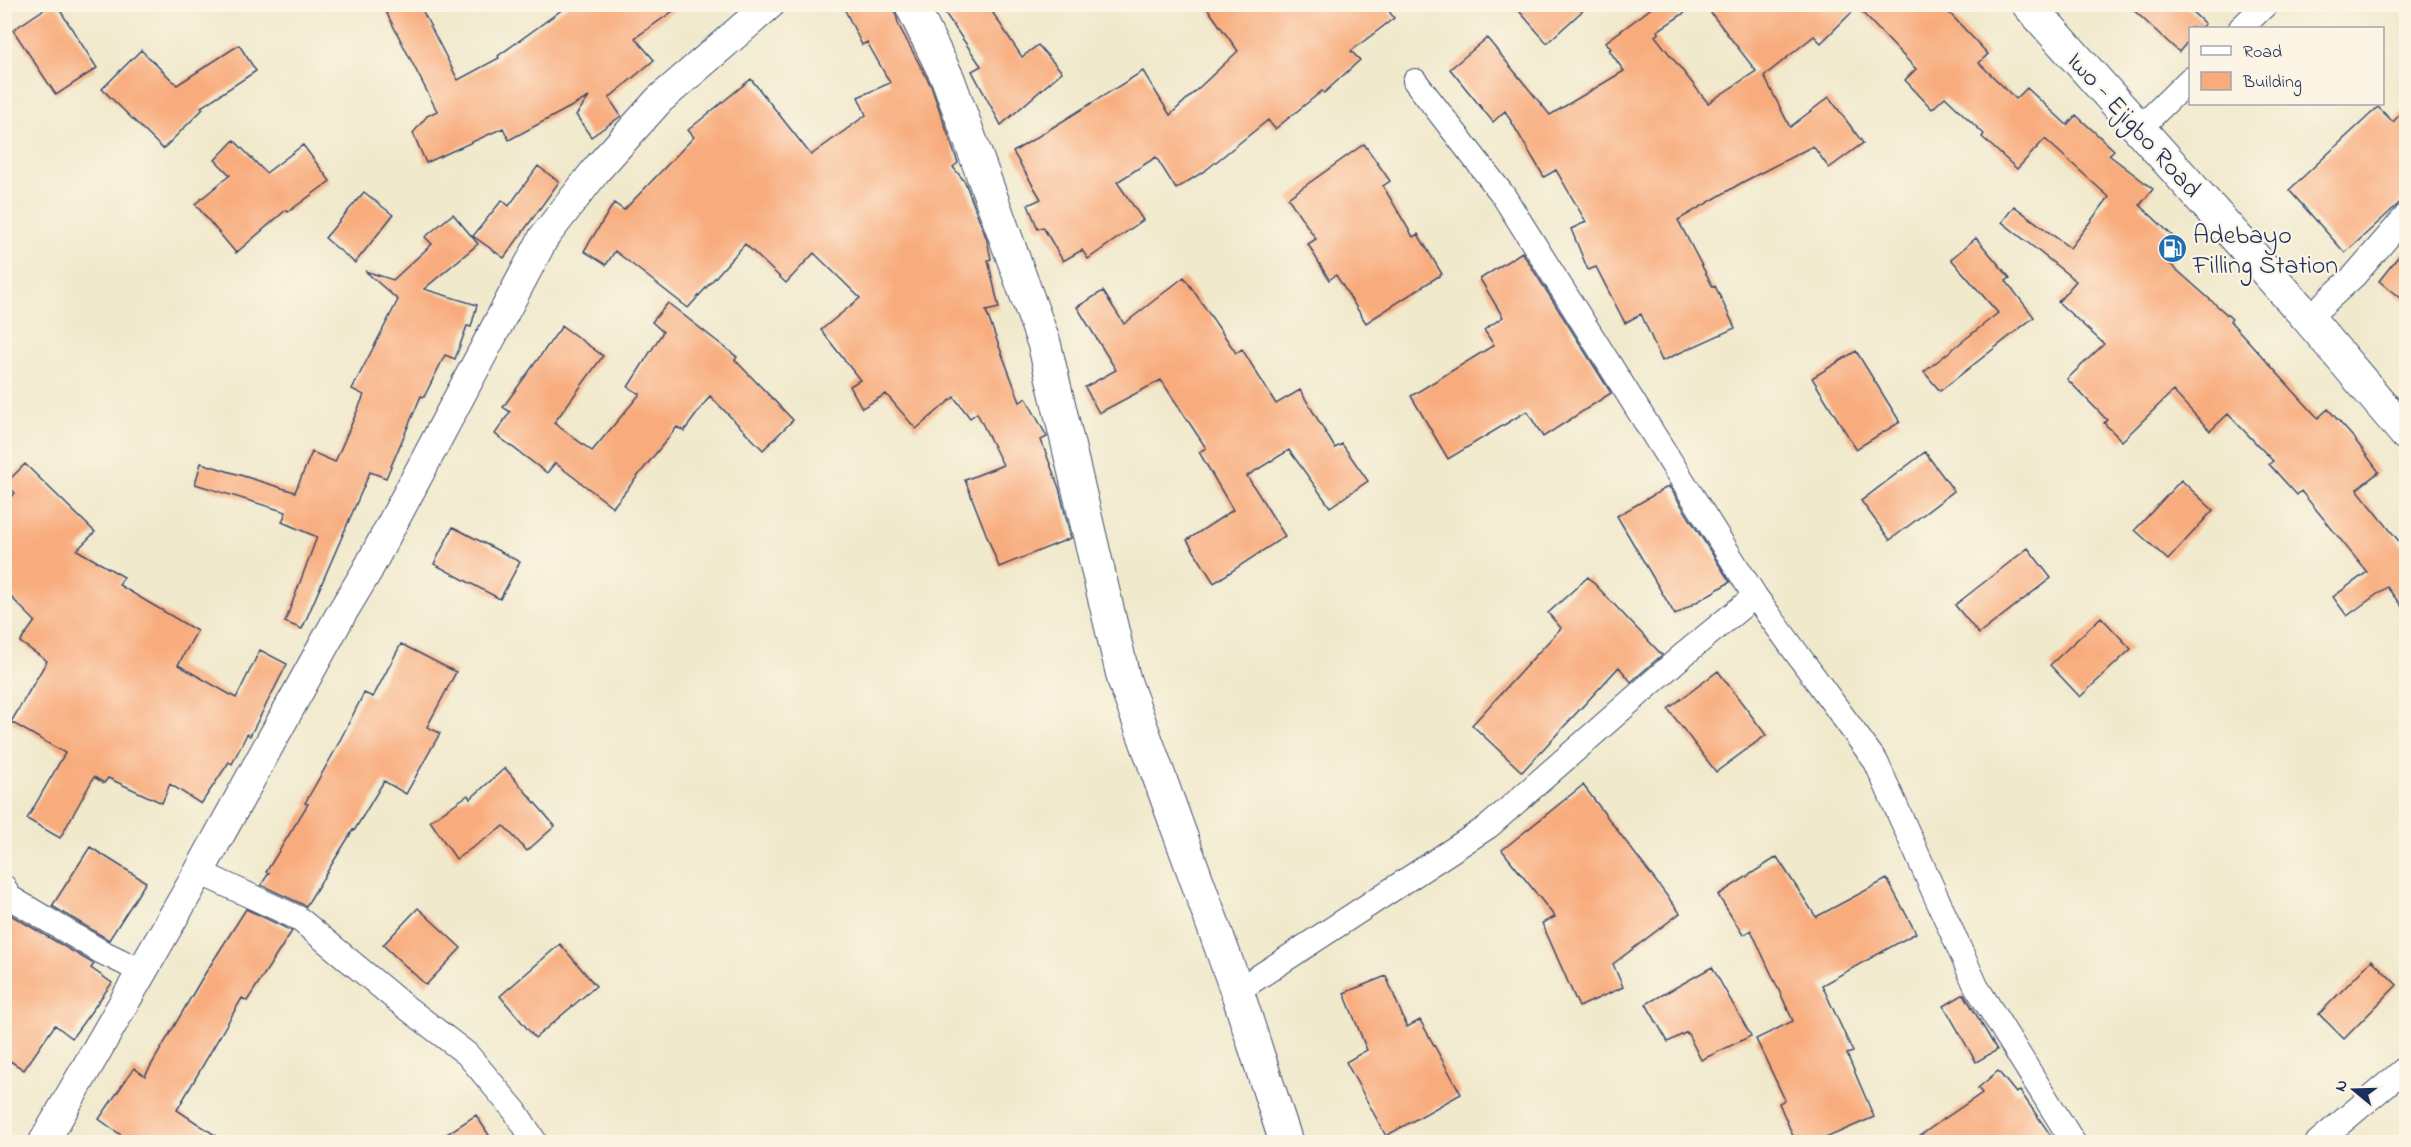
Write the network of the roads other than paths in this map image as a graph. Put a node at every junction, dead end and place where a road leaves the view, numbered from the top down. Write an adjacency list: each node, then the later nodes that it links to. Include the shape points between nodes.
1 (770, 4): 13 (street, via 659,100 597,169 544,237 367,571)
2 (911, 4): 16 (main road, via 948,79 1044,343 1124,680)
3 (2028, 4): 8 (main road, Iwo - Ejigbo Road)
4 (2266, 4): 5 (street)
5 (2242, 27)
6 (2189, 80): 8 (street)
7 (1415, 81): 12 (street, via 1503,195)
8 (2140, 128): 10 (main road, Iwo - Ejigbo Road)
9 (2406, 216): 10 (street, via 2354,276)
10 (2308, 318): 11 (main road, Iwo - Ejigbo Road)
11 (2406, 434)
12 (1755, 596): 16 (street, via 1489,826); 22 (street, via 1876,762 1976,986)
13 (199, 872): 15 (street); 20 (street, via 297,918 467,1054 516,1111)
14 (4, 887): 15 (street, via 9,897)
15 (141, 971): 19 (street)
16 (1237, 991): 21 (main road)
17 (2406, 1068): 18 (street)
18 (2324, 1141)
19 (44, 1143)
20 (535, 1143)
21 (1286, 1143)
22 (2073, 1143)

